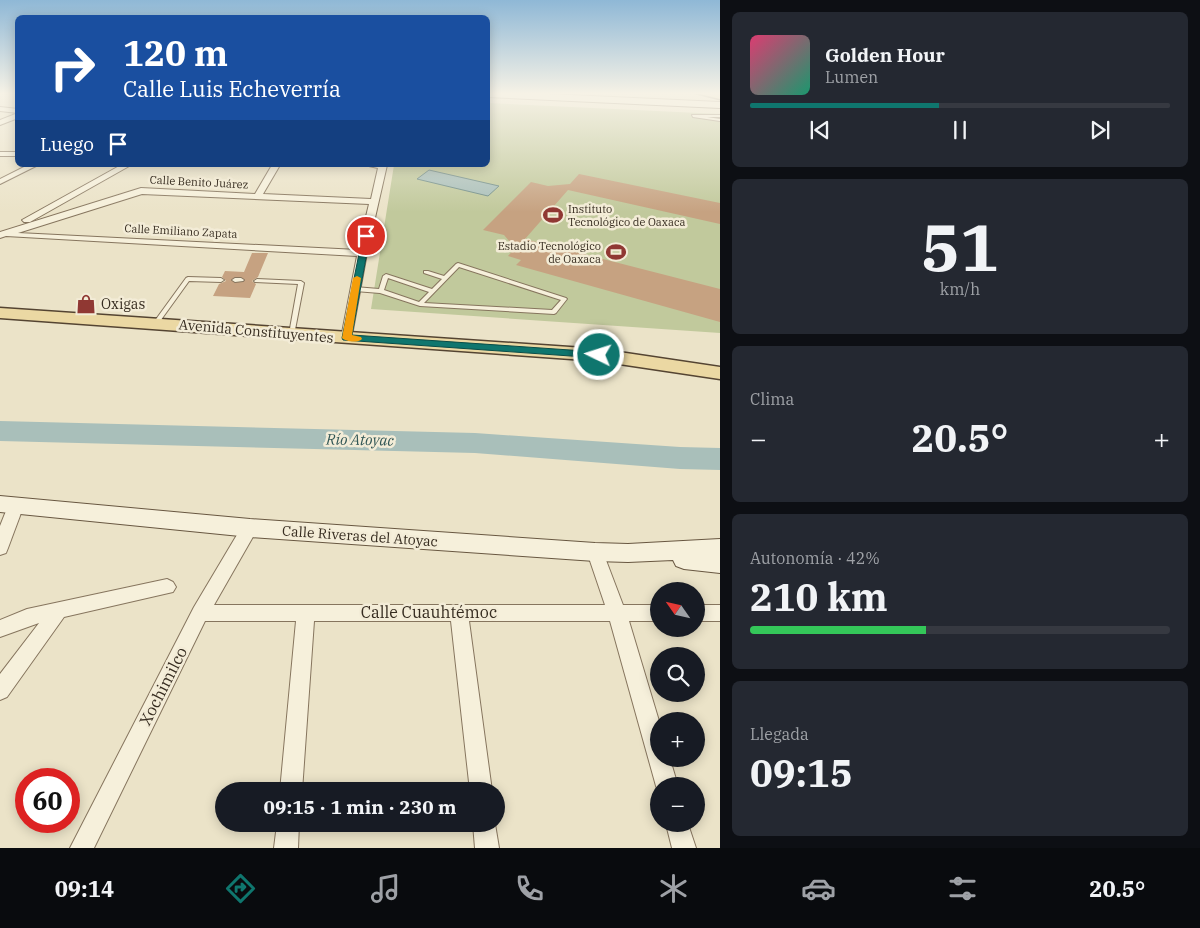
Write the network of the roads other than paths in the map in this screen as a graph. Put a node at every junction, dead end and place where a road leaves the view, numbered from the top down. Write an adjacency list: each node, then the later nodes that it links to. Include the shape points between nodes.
1 (0, 154): 2 (street)
2 (15, 154)
3 (30, 167): 7 (street)
4 (123, 167): 10 (street)
5 (275, 167): 8 (street)
6 (383, 167): 9 (street)
7 (0, 182)
8 (258, 196): 9 (street, Calle Benito Juárez); 10 (street, Calle Benito Juárez, via 141,191)
9 (374, 202): 11 (street)
10 (0, 235): 11 (street, Calle Emiliano Zapata)
11 (362, 253): 16 (street)
12 (426, 272): 13 (lane)
13 (445, 278): 18 (lane); 19 (lane, via 458,265 564,299 554,312)
14 (221, 280): 21 (lane, via 188,279)
15 (257, 281): 22 (lane, via 301,283)
16 (355, 289): 17 (lane); 23 (street)
17 (382, 290): 18 (lane, via 386,276); 19 (lane)
18 (432, 291): 19 (lane)
19 (420, 304)
20 (0, 313): 21 (main road, Avenida Constituyentes)
21 (156, 323): 22 (main road, Avenida Constituyentes)
22 (292, 334): 23 (main road, Avenida Constituyentes)
23 (347, 338): 24 (main road, Avenida Constituyentes)
24 (599, 355): 25 (main road); 26 (main road, Avenida Constituyentes)
25 (720, 360)
26 (720, 373)
27 (8, 505): 28 (street, Calle Riveras del Atoyac); 29 (street)
28 (250, 528): 31 (street, Calle Riveras del Atoyac); 38 (street, Xochimilco)
29 (0, 548)
30 (720, 548): 32 (street, Calle Riveras del Atoyac)
31 (595, 552): 32 (street, Calle Riveras del Atoyac); 37 (street)
32 (628, 553): 33 (street)
33 (720, 563)
34 (167, 588): 35 (street)
35 (58, 610): 43 (street, via 27,617); 44 (street)
36 (306, 612): 38 (street, Calle Cuauhtémoc); 39 (street, Calle Cuauhtémoc); 46 (street)
37 (617, 612): 39 (street, Calle Cuauhtémoc); 40 (street, Calle Cuauhtémoc); 45 (street)
38 (200, 613): 51 (street, Xochimilco)
39 (459, 613): 47 (street)
40 (650, 613)
41 (705, 613): 42 (street)
42 (720, 613)
43 (0, 629)
44 (0, 690)
45 (650, 727)
46 (292, 782)
47 (479, 782)
48 (287, 832): 52 (street)
49 (485, 832): 53 (street)
50 (679, 832): 54 (street)
51 (82, 848)
52 (286, 848)
53 (487, 848)
54 (684, 848)

